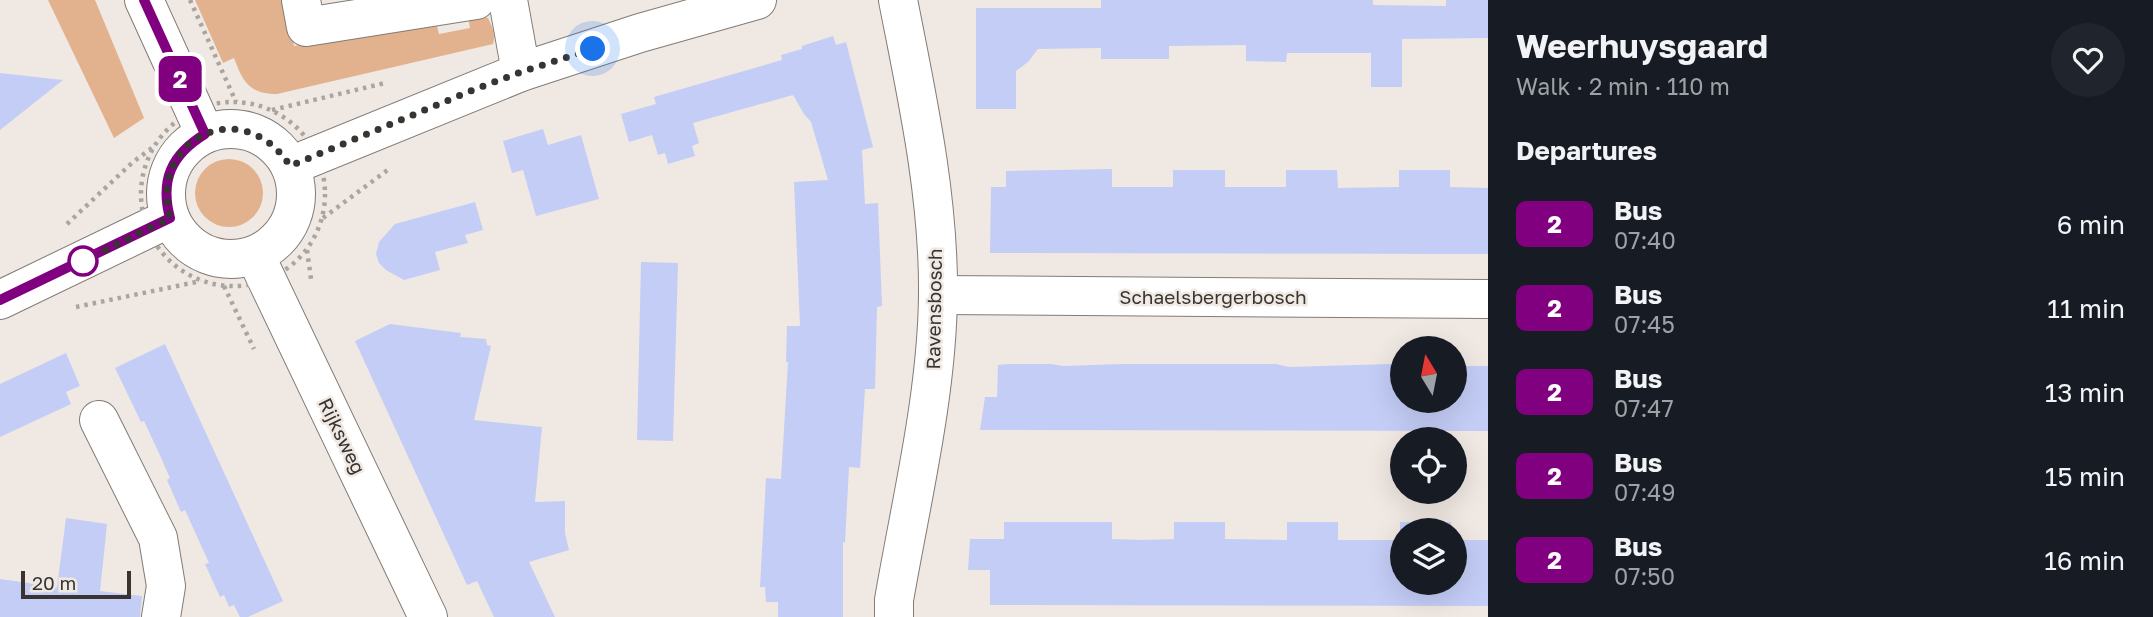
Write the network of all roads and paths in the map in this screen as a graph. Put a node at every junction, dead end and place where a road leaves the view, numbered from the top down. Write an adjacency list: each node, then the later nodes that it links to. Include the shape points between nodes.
1 (144, 0): 10 (street)
2 (190, 0): 9 (path)
3 (301, 0): 4 (street, via 306,27)
4 (476, 0)
5 (508, 0): 8 (street)
6 (898, 0): 17 (street, Ravensbosch, via 926,146)
7 (735, 3): 8 (street)
8 (521, 72): 12 (street)
9 (236, 102)
10 (205, 134): 12 (street, via 230,129 254,133 281,152); 13 (street, via 182,151 170,172 166,186)
11 (152, 148): 14 (path)
12 (290, 166): 15 (street, via 296,189 290,222 283,234)
13 (170, 218): 15 (street, via 186,241 210,256); 19 (street)
14 (58, 232)
15 (255, 255): 23 (street, Rijksweg)
16 (201, 281): 20 (path)
17 (938, 295): 18 (street, Schaelsbergerbosch); 24 (street, Ravensbosch, via 931,389)
18 (1488, 299)
19 (0, 300)
20 (66, 309)
21 (99, 420): 22 (street, via 158,538 166,586)
22 (161, 617)
23 (428, 617)
24 (894, 617)

